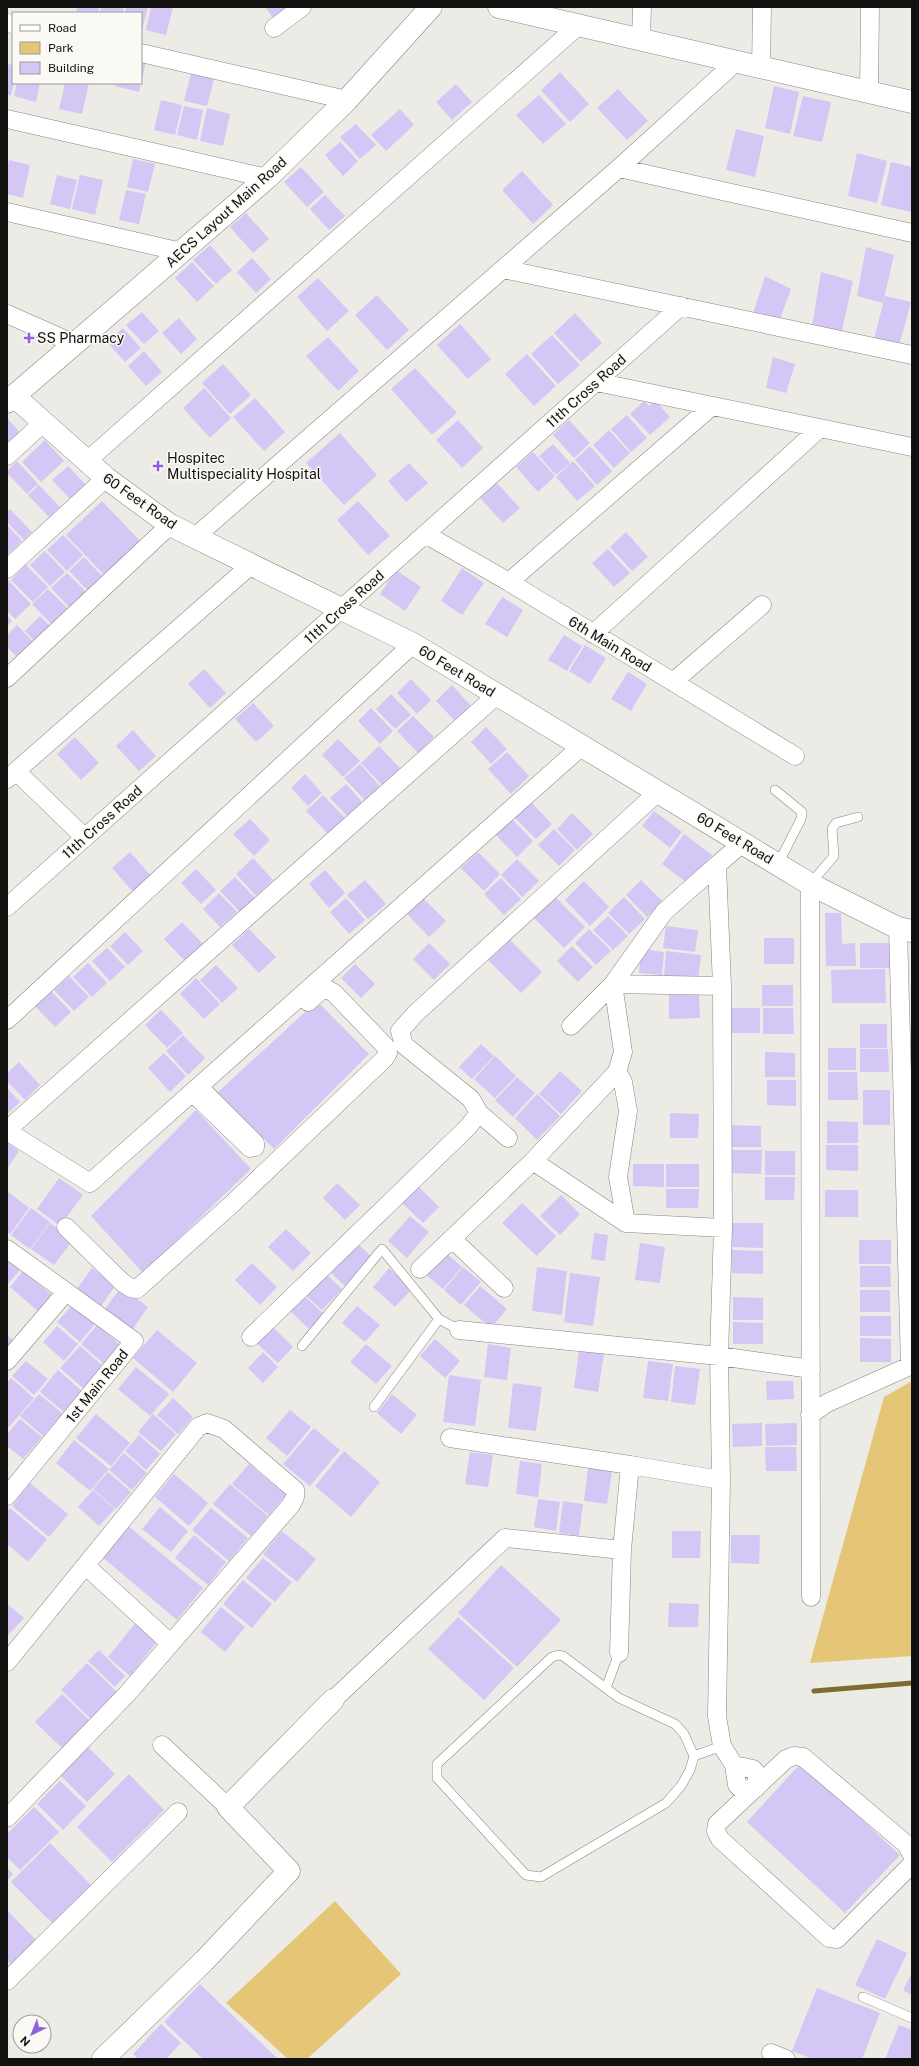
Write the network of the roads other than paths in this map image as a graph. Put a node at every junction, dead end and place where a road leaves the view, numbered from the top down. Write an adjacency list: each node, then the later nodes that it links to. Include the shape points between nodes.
1 (302, 7): 8 (street)
2 (430, 7): 14 (street, AECS Layout Main Road)
3 (500, 7): 7 (street)
4 (642, 7): 9 (street)
5 (762, 7): 12 (street)
6 (870, 7): 13 (street)
7 (579, 25): 9 (street); 34 (street)
8 (274, 28)
9 (641, 39): 11 (street)
10 (142, 53): 14 (street)
11 (737, 61): 12 (street); 17 (street)
12 (761, 67): 13 (street)
13 (869, 92): 15 (street)
14 (347, 100): 18 (street, AECS Layout Main Road)
15 (912, 102)
16 (7, 119): 18 (street)
17 (619, 168): 20 (street); 22 (street)
18 (267, 178): 21 (street, AECS Layout Main Road)
19 (7, 212): 21 (street)
20 (912, 232)
21 (182, 252): 25 (street, AECS Layout Main Road)
22 (503, 269): 23 (street); 38 (street)
23 (681, 306): 26 (street); 27 (street, 11th Cross Road)
24 (7, 314): 25 (street)
25 (75, 344): 28 (street, AECS Layout Main Road)
26 (912, 355)
27 (596, 382): 29 (street); 37 (street, 11th Cross Road)
28 (10, 399): 30 (street, 60 Feet Road)
29 (712, 406): 31 (street); 41 (street)
30 (44, 422): 33 (street); 34 (street, 60 Feet Road)
31 (820, 428): 32 (street); 44 (street)
32 (912, 448)
33 (7, 456)
34 (87, 461): 35 (street, 60 Feet Road)
35 (106, 478): 36 (street, 60 Feet Road); 40 (street)
36 (170, 525): 38 (street, 60 Feet Road); 46 (street)
37 (425, 534): 41 (street, 6th Main Road); 43 (street, 11th Cross Road)
38 (195, 537): 39 (street, 60 Feet Road)
39 (251, 565): 43 (street, 60 Feet Road); 51 (street)
40 (7, 569)
41 (509, 582): 44 (street, 6th Main Road)
42 (762, 605): 47 (street)
43 (342, 608): 45 (street, 60 Feet Road); 55 (street, 11th Cross Road)
44 (593, 634): 47 (street, 6th Main Road)
45 (413, 644): 48 (street, 60 Feet Road); 64 (street)
46 (7, 678)
47 (673, 682): 50 (street, 6th Main Road)
48 (497, 695): 49 (street, 60 Feet Road); 69 (street)
49 (582, 746): 53 (street, 60 Feet Road); 67 (street)
50 (795, 756)
51 (11, 775): 55 (street)
52 (775, 790): 57 (lane, via 802,812 801,819)
53 (658, 792): 56 (street, 60 Feet Road); 68 (street, via 415,1014 400,1031 404,1045 471,1100)
54 (858, 818): 59 (lane, via 836,823 832,829 834,856)
55 (85, 838): 60 (street, 11th Cross Road)
56 (744, 842): 57 (street, 60 Feet Road); 58 (street)
57 (778, 864): 59 (street, 60 Feet Road)
58 (717, 865): 62 (street, via 664,912); 63 (street)
59 (810, 884): 61 (street, 60 Feet Road); 88 (street)
60 (7, 907)
61 (905, 929): 87 (street)
62 (613, 984): 63 (street); 65 (street); 66 (street, via 623,1052)
63 (722, 986): 75 (street)
64 (7, 1020)
65 (571, 1026)
66 (617, 1072): 71 (street); 73 (street, via 623,1082 628,1111 618,1177)
67 (202, 1095): 69 (street, via 90,1183); 72 (street); 72 (street, via 320,991 334,993 386,1047 388,1053)
68 (479, 1113): 70 (street); 83 (street)
69 (7, 1131)
70 (508, 1138)
71 (533, 1162): 73 (street); 76 (street)
72 (275, 1163): 74 (street, via 137,1289 123,1283)
73 (626, 1223): 75 (street)
74 (66, 1227)
75 (723, 1228): 85 (street)
76 (452, 1239): 78 (street); 79 (street)
77 (7, 1249): 80 (street)
78 (420, 1269)
79 (504, 1288)
80 (66, 1292): 86 (street); 94 (street, 1st Main Road, via 134,1341)
81 (439, 1319): 82 (lane); 84 (lane, via 382,1249); 89 (lane)
82 (459, 1330): 85 (street)
83 (251, 1337)
84 (302, 1346)
85 (719, 1356): 88 (street); 93 (street)
86 (7, 1360)
87 (911, 1365): 90 (street, via 827,1403)
88 (811, 1369): 90 (street)
89 (374, 1407)
90 (810, 1415): 97 (street)
91 (450, 1438): 92 (street)
92 (630, 1465): 93 (street); 95 (street)
93 (721, 1480): 104 (street, via 716,1716)
94 (7, 1496)
95 (622, 1550): 99 (street); 102 (street, via 505,1538)
96 (86, 1566): 98 (street); 98 (street, via 198,1427 207,1423 224,1429 295,1490 291,1505); 100 (street)
97 (811, 1597)
98 (170, 1643): 109 (street, via 127,1694)
99 (619, 1653): 101 (lane)
100 (7, 1662)
101 (606, 1688): 105 (lane, via 619,1698 675,1724 684,1734); 105 (lane, via 563,1656 552,1657 437,1764 436,1778 526,1875 541,1877 666,1803 682,1786)
102 (333, 1700): 107 (street)
103 (162, 1745): 107 (street)
104 (722, 1746): 105 (lane); 106 (street, via 734,1765 753,1769 757,1774)
105 (694, 1756)
106 (756, 1788): 110 (street, via 786,1759 794,1756 803,1757 906,1844); 111 (street, via 717,1824 716,1831 720,1839 829,1938 836,1939 842,1935)
107 (228, 1807): 115 (street, via 289,1871 204,1961)
108 (178, 1812): 112 (street)
109 (7, 1818)
110 (912, 1855)
111 (912, 1864)
112 (7, 1981)
113 (863, 1997): 114 (lane)
114 (912, 2018)
115 (103, 2059)

